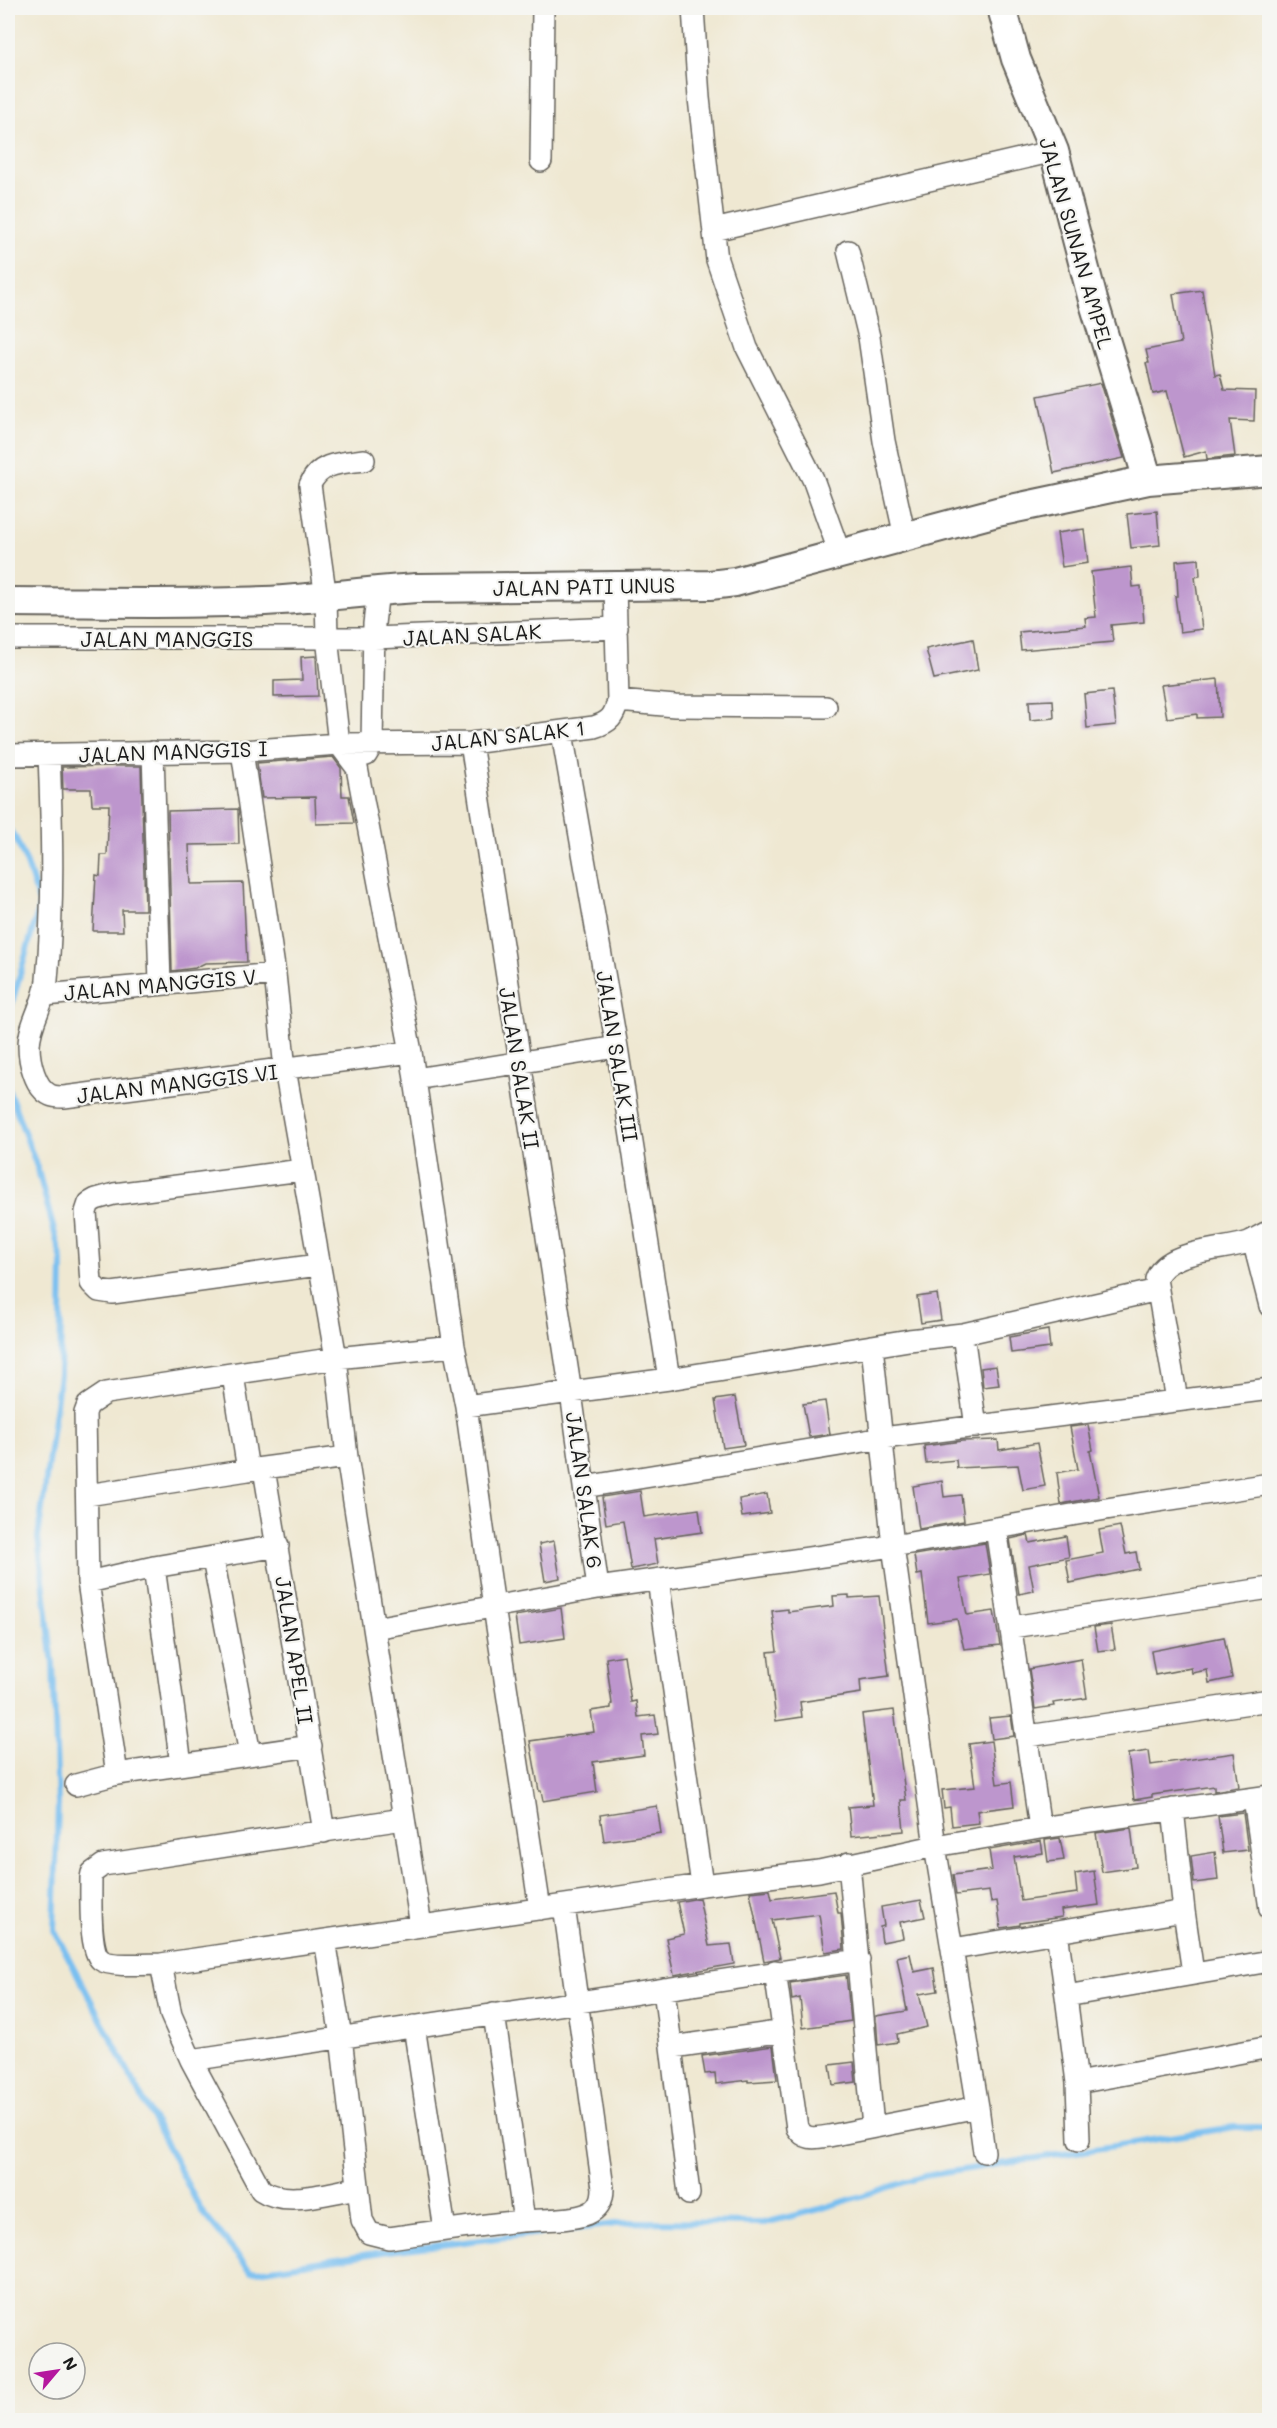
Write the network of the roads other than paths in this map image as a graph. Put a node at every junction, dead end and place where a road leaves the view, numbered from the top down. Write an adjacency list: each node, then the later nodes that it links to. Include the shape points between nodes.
1 (543, 8): 5 (street)
2 (693, 8): 6 (street)
3 (1002, 8): 4 (main road, JALAN SUNAN AMPEL, via 1016,59)
4 (1054, 151): 6 (street); 10 (main road, JALAN SUNAN AMPEL, via 1093,300)
5 (541, 161)
6 (714, 230): 12 (street, via 717,260 747,348 813,479)
7 (848, 251): 11 (street, via 869,337 884,441)
8 (364, 460): 16 (street, via 330,465 314,476 310,485)
9 (1269, 470): 10 (main road, JALAN PATI UNUS)
10 (1148, 480): 11 (main road, JALAN PATI UNUS, via 997,512)
11 (905, 537): 12 (main road, JALAN PATI UNUS)
12 (840, 554): 14 (main road, JALAN PATI UNUS, via 735,582)
13 (8, 602): 16 (main road, JALAN PATI UNUS, via 262,602)
14 (616, 607): 15 (main road, JALAN PATI UNUS); 15 (street, JALAN SALAK); 18 (street)
15 (375, 615): 16 (main road, JALAN PATI UNUS); 16 (street, JALAN SALAK); 23 (street)
16 (326, 616): 17 (street, JALAN MANGGIS); 22 (street)
17 (8, 638)
18 (618, 701): 19 (street, via 675,706); 20 (street, JALAN SALAK 1, via 610,720)
19 (826, 707)
20 (562, 733): 21 (street, JALAN SALAK 1); 32 (street, JALAN SALAK III)
21 (471, 743): 23 (street, JALAN SALAK 1); 34 (street, JALAN SALAK II)
22 (339, 744): 23 (street, JALAN SALAK 1); 24 (street, JALAN MANGGIS I); 28 (street)
23 (372, 745): 28 (street)
24 (242, 750): 25 (street, JALAN MANGGIS I); 29 (street)
25 (153, 753): 26 (street, JALAN MANGGIS I); 30 (street)
26 (49, 754): 27 (street, JALAN MANGGIS I); 31 (street, via 53,879)
27 (8, 755)
28 (357, 768): 33 (street)
29 (275, 974): 30 (street, JALAN MANGGIS V); 35 (street)
30 (160, 984): 31 (street, JALAN MANGGIS V)
31 (45, 995): 35 (street, JALAN MANGGIS VI, via 29,1046 33,1070 51,1095 64,1097)
32 (617, 1047): 34 (street); 47 (street, JALAN SALAK III)
33 (411, 1052): 35 (street, JALAN MANGGIS VI); 36 (street)
34 (519, 1064): 36 (street); 49 (street, JALAN SALAK II)
35 (285, 1069): 37 (street)
36 (415, 1079): 43 (street)
37 (302, 1170): 39 (street); 39 (street, via 96,1198 86,1212 90,1283 99,1291 112,1293)
38 (1261, 1236): 40 (street, via 1171,1261 1158,1274); 41 (street)
39 (318, 1265): 45 (street)
40 (1158, 1290): 42 (street); 50 (street)
41 (1269, 1306)
42 (963, 1334): 44 (street); 52 (street)
43 (454, 1346): 45 (street); 51 (street)
44 (872, 1346): 47 (street); 53 (street)
45 (336, 1358): 46 (street); 54 (street)
46 (233, 1374): 55 (street, JALAN APEL II); 58 (street, via 106,1393 95,1398 85,1413)
47 (669, 1379): 49 (street)
48 (1269, 1389): 50 (street)
49 (571, 1393): 51 (street); 57 (street, JALAN SALAK 6)
50 (1177, 1401): 52 (street)
51 (466, 1406): 68 (street)
52 (976, 1426): 53 (street)
53 (883, 1438): 57 (street); 61 (street)
54 (347, 1457): 55 (street); 70 (street)
55 (256, 1469): 58 (street); 60 (street, JALAN APEL II)
56 (1269, 1484): 59 (street)
57 (584, 1487): 66 (street, JALAN SALAK 6)
58 (87, 1495): 65 (street)
59 (996, 1528): 61 (street); 69 (street)
60 (278, 1546): 62 (street); 73 (street, JALAN APEL II)
61 (893, 1546): 64 (street); 83 (street)
62 (213, 1559): 63 (street); 74 (street)
63 (154, 1567): 65 (street); 75 (street)
64 (658, 1580): 66 (street); 85 (street)
65 (88, 1582): 76 (street)
66 (598, 1588): 68 (street)
67 (1269, 1588): 69 (street)
68 (494, 1607): 70 (street); 87 (street)
69 (1012, 1627): 72 (street)
70 (374, 1628): 80 (street)
71 (1269, 1700): 72 (street)
72 (1028, 1736): 81 (street)
73 (311, 1746): 74 (street); 82 (street, JALAN APEL II)
74 (250, 1754): 75 (street)
75 (181, 1764): 76 (street)
76 (117, 1774): 77 (street)
77 (76, 1785)
78 (1262, 1798): 79 (street); 88 (street)
79 (1173, 1809): 81 (street); 89 (street)
80 (403, 1820): 82 (street); 90 (street)
81 (1040, 1828): 83 (street)
82 (324, 1832): 96 (street, via 111,1863 96,1869 91,1878 94,1943 101,1960)
83 (935, 1846): 84 (street); 93 (street)
84 (849, 1863): 85 (street, via 819,1871); 94 (street)
85 (702, 1885): 86 (street)
86 (564, 1906): 87 (street); 101 (street)
87 (540, 1909): 90 (street)
88 (1269, 1909)
89 (1184, 1911): 91 (street); 98 (street)
90 (421, 1926): 92 (street)
91 (1057, 1932): 93 (street); 100 (street)
92 (325, 1940): 96 (street); 105 (street)
93 (953, 1949): 110 (street)
94 (859, 1959): 97 (street); 111 (street)
95 (1269, 1961): 98 (street)
96 (161, 1964): 108 (street, via 171,2015)
97 (775, 1971): 99 (street); 104 (street)
98 (1193, 1973): 100 (street)
99 (664, 1989): 101 (street); 106 (street)
100 (1066, 1996): 109 (street)
101 (576, 2002): 102 (street); 116 (street, via 603,2198 586,2214)
102 (494, 2014): 103 (street); 116 (street)
103 (414, 2026): 105 (street); 117 (street)
104 (784, 2031): 106 (street); 111 (street, via 800,2133 815,2138)
105 (341, 2037): 108 (street); 114 (street)
106 (673, 2047): 115 (street)
107 (1269, 2047): 109 (street)
108 (191, 2060): 114 (street, via 261,2190 271,2196 291,2198)
109 (1077, 2083): 112 (street)
110 (978, 2107): 111 (street); 113 (street)
111 (873, 2127)
112 (1079, 2140)
113 (984, 2152)
114 (358, 2188): 117 (street, via 362,2220 374,2236 388,2238)
115 (689, 2194)
116 (524, 2221): 117 (street)
117 (445, 2230)

